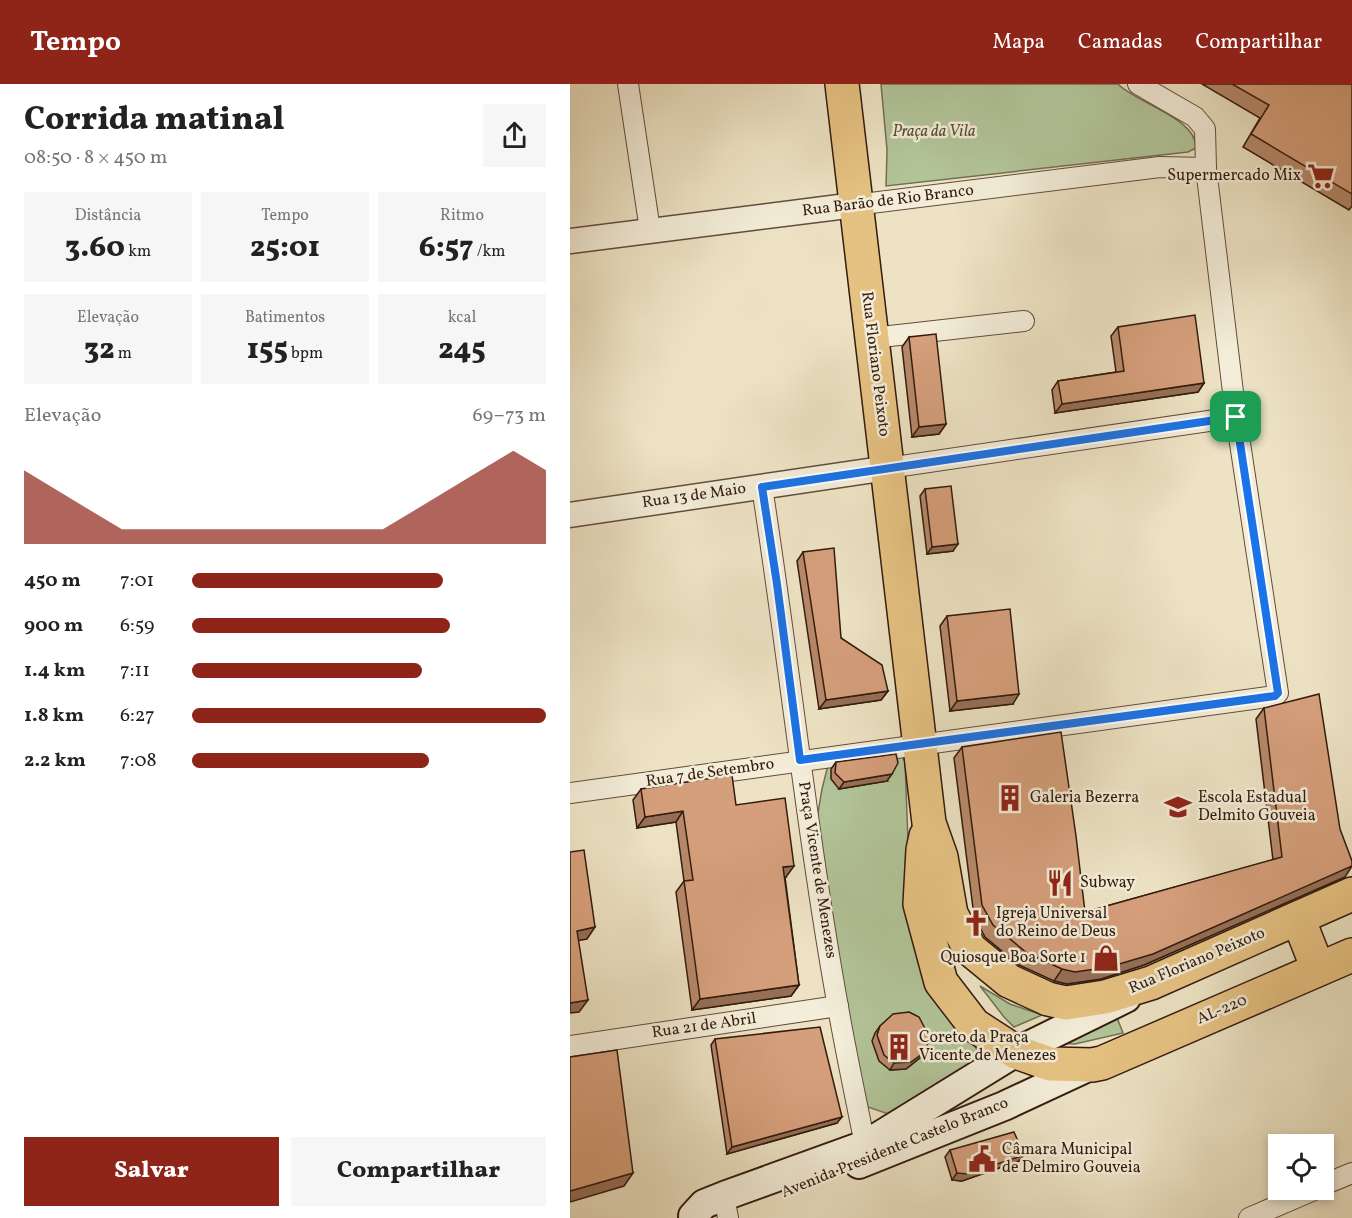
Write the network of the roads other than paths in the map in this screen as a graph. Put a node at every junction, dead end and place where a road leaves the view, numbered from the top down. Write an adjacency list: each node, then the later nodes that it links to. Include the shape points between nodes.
1 (628, 84): 6 (street)
2 (842, 84): 5 (highway, Rua Floriano Peixoto)
3 (1138, 84): 4 (street, via 1195,117 1205,129)
4 (1206, 168): 5 (street, Rua Barão de Rio Branco, via 1160,166); 10 (street)
5 (855, 206): 6 (street, Rua Barão de Rio Branco); 9 (highway, Rua Floriano Peixoto)
6 (650, 230): 7 (street, Rua Barão de Rio Branco)
7 (570, 241)
8 (1024, 321): 9 (street)
9 (872, 338): 11 (highway, Rua Floriano Peixoto)
10 (1236, 417): 11 (street); 14 (street, Rua 7 de Setembro, via 1278,693)
11 (888, 468): 12 (street, Rua 13 de Maio); 14 (highway, Rua Floriano Peixoto)
12 (762, 487): 13 (street, Rua 13 de Maio); 15 (street, Praça Vicente de Menezes)
13 (570, 515)
14 (920, 745): 15 (street, Rua 7 de Setembro); 17 (highway, Rua Floriano Peixoto)
15 (800, 760): 16 (street, Rua 7 de Setembro); 23 (street, Praça Vicente de Menezes)
16 (570, 793)
17 (929, 823): 22 (highway, Rua Floriano Peixoto, via 941,857 951,914 970,949 1009,981 1066,1003 1105,998); 25 (highway, Rua Floriano Peixoto / AL-220, via 920,904 941,982 974,1025)
18 (1352, 894): 19 (highway, Rua Floriano Peixoto)
19 (1298, 918): 21 (highway); 22 (highway, Rua Floriano Peixoto)
20 (1352, 955): 21 (highway, AL-220 / AL-220)
21 (1318, 969): 26 (highway, AL-220 / AL-220)
22 (1151, 983): 25 (main road, Avenida Presidente Castelo Branco)
23 (838, 1006): 24 (street, Rua 21 de Abril); 27 (street, Praça Vicente de Menezes)
24 (570, 1046)
25 (1016, 1052): 26 (highway, Rua Floriano Peixoto / AL-220, via 1050,1064); 27 (main road, Avenida Presidente Castelo Branco)
26 (1092, 1065): 31 (main road, Avenida Presidente Castelo Branco, via 912,1144)
27 (865, 1145): 31 (main road, Avenida Presidente Castelo Branco)
28 (1352, 1173): 29 (street)
29 (1334, 1180)
30 (1291, 1200): 33 (street)
31 (727, 1209): 32 (main road, Avenida Presidente Castelo Branco)
32 (689, 1217)
33 (1249, 1218)

